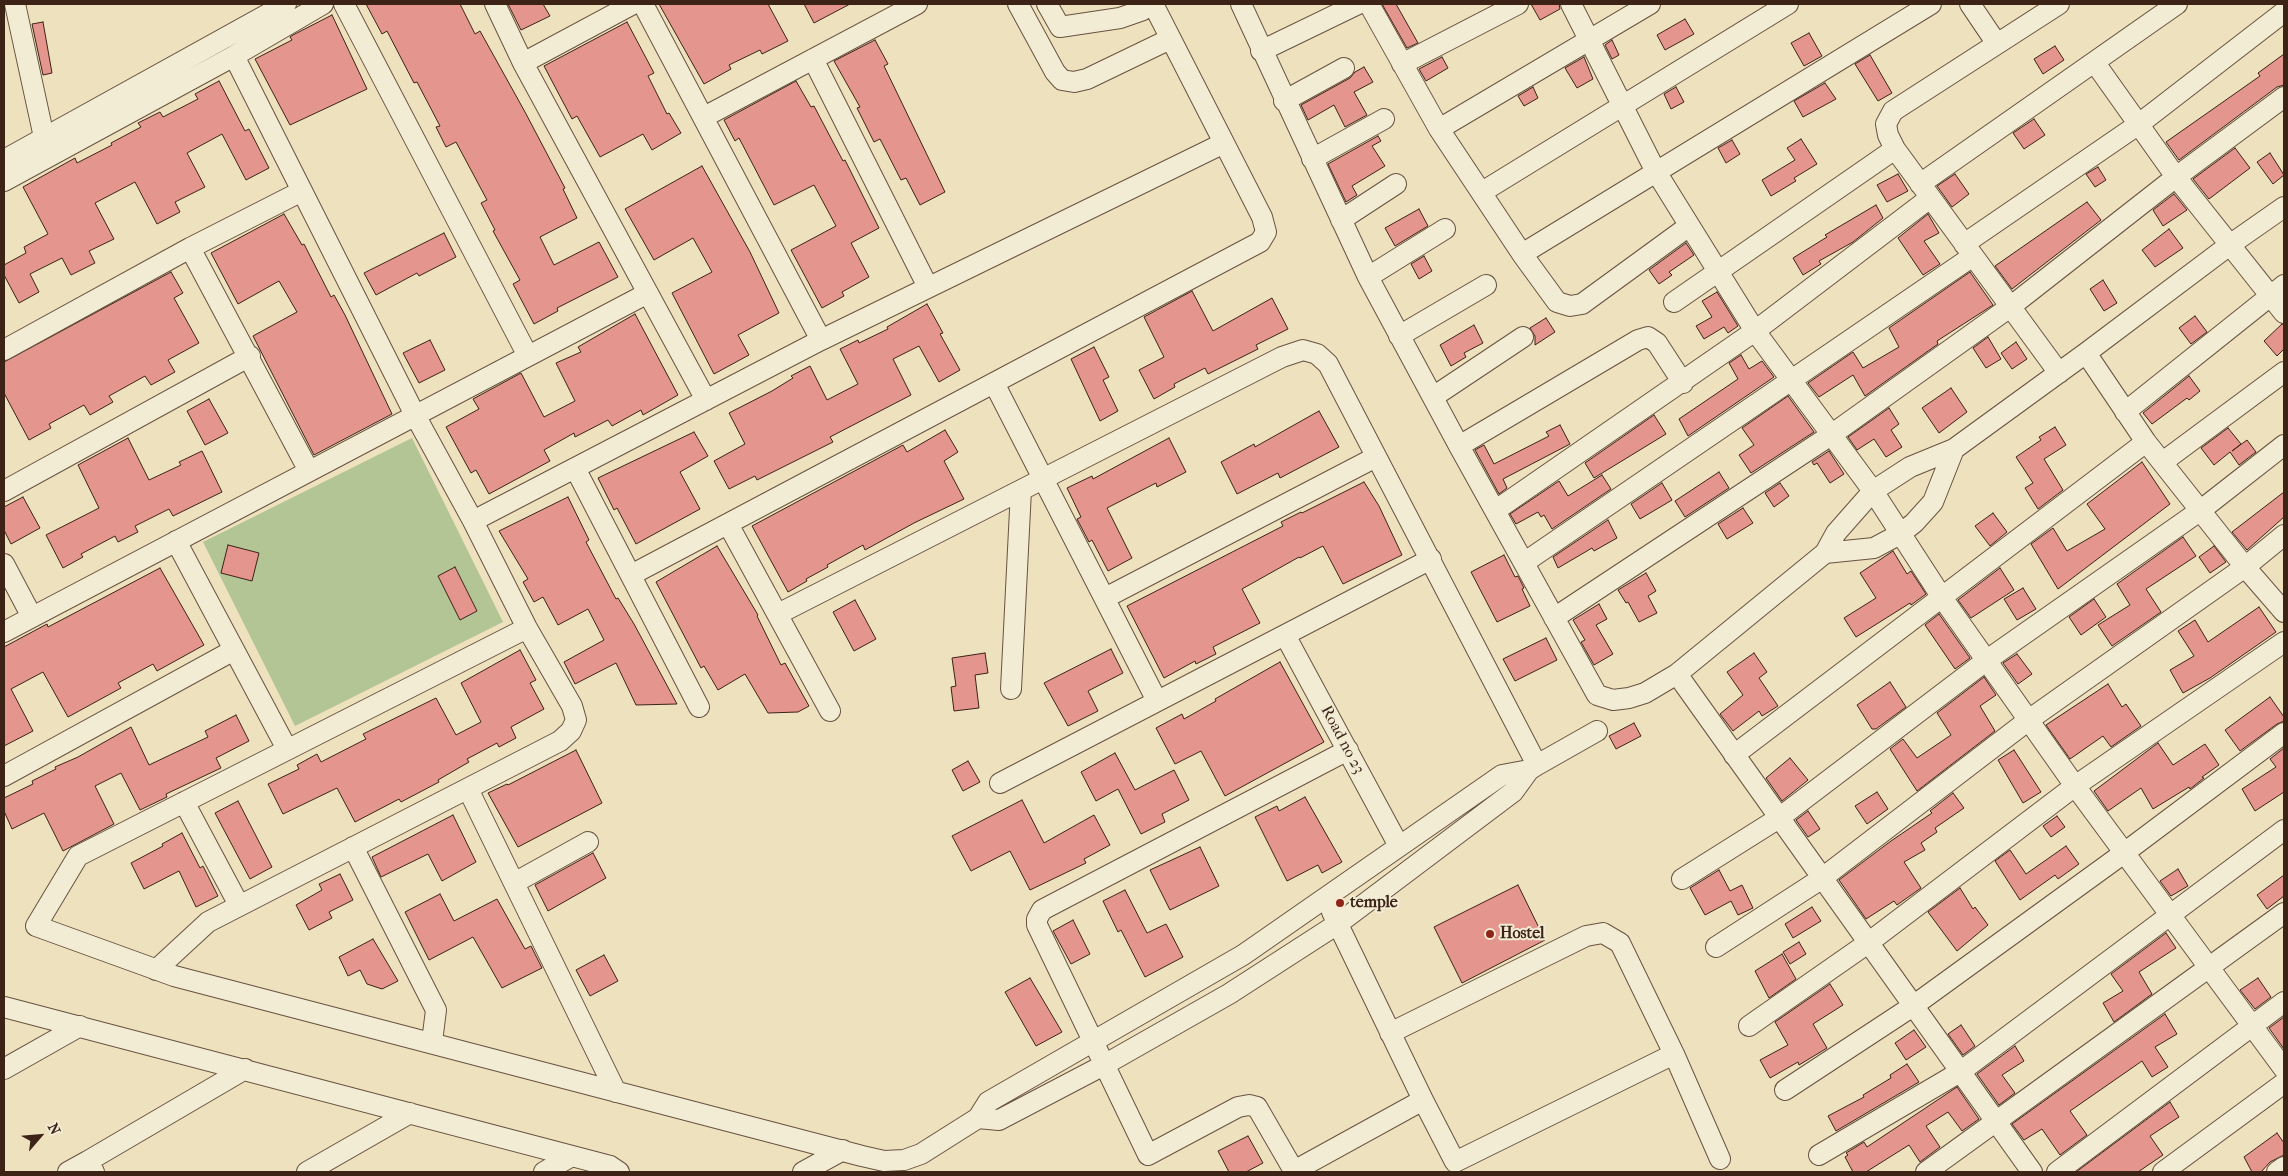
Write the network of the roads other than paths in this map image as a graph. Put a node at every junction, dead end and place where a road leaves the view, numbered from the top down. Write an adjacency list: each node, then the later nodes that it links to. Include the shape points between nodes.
1 (15, 4): 43 (street)
2 (286, 4): 43 (street)
3 (322, 4): 29 (street)
4 (344, 4): 78 (street)
5 (495, 4): 31 (street)
6 (634, 4): 31 (street)
7 (643, 4): 38 (street)
8 (917, 4): 30 (street)
9 (1018, 4): 25 (street, via 1062,80 1087,80)
10 (1048, 4): 11 (street, via 1060,27 1120,18 1143,10)
11 (1140, 4)
12 (1153, 4): 25 (street)
13 (1240, 4): 28 (street)
14 (1358, 4): 28 (street)
15 (1369, 4): 33 (street)
16 (1518, 4): 33 (street)
17 (1571, 4): 26 (street)
18 (1650, 4): 26 (street)
19 (1788, 4): 37 (street)
20 (1931, 4): 47 (street)
21 (1970, 4): 27 (street)
22 (2059, 4): 27 (street)
23 (2177, 4): 32 (street)
24 (2284, 12): 40 (street)
25 (1170, 39): 42 (street)
26 (1589, 42): 37 (street); 41 (street)
27 (1997, 44): 44 (street, via 1893,112 1886,124)
28 (1261, 51): 36 (street)
29 (234, 56): 43 (street); 51 (street)
30 (813, 59): 38 (street); 65 (street)
31 (523, 62): 67 (street)
32 (2095, 63): 40 (street); 52 (street)
33 (1402, 64): 41 (street)
34 (1344, 68): 36 (street)
35 (2284, 97): 48 (street)
36 (1284, 101): 45 (street)
37 (1623, 104): 47 (street); 53 (street)
38 (704, 117): 74 (street)
39 (1384, 119): 45 (street)
40 (2139, 124): 48 (street); 60 (street)
41 (1439, 129): 53 (street)
42 (1224, 144): 65 (street); 82 (street, via 1262,217 1266,232 1260,242)
43 (46, 148): 46 (street); 49 (street)
44 (1895, 150): 52 (street); 62 (street)
45 (1312, 159): 55 (street)
46 (4, 160)
47 (1655, 170): 56 (street); 61 (street)
48 (2176, 176): 58 (street); 69 (street)
49 (4, 181)
50 (1396, 184): 55 (street)
51 (302, 191): 59 (street); 87 (street)
52 (1925, 191): 60 (street); 71 (street)
53 (1482, 192): 61 (street)
54 (2284, 207): 58 (street)
55 (1341, 220): 63 (street)
56 (1689, 226): 61 (street, via 1582,304 1570,306 1557,302); 62 (street)
57 (1445, 229): 63 (street)
58 (2231, 244): 66 (street); 76 (street)
59 (190, 248): 75 (street); 77 (street)
60 (1969, 250): 69 (street); 81 (street)
61 (1522, 254)
62 (1718, 272): 68 (street); 71 (street)
63 (1368, 277): 72 (street)
64 (1486, 285): 72 (street)
65 (928, 287): 74 (street)
66 (2277, 290): 70 (street); 86 (street)
67 (648, 293): 78 (street); 85 (street)
68 (1674, 302)
69 (2010, 307): 80 (street); 88 (street)
70 (2284, 312)
71 (1756, 331): 81 (street); 83 (street)
72 (1399, 336): 84 (street)
73 (1523, 336): 84 (street)
74 (821, 340): 85 (street)
75 (4, 350)
76 (2086, 353): 80 (street); 86 (street)
77 (250, 356): 96 (street); 99 (street)
78 (528, 356): 87 (street)
79 (2284, 372): 94 (street)
80 (2059, 373): 92 (street)
81 (1792, 381): 88 (street); 110 (street)
82 (994, 383): 97 (street); 104 (street)
83 (1683, 383): 91 (street, via 1657,343 1648,337); 101 (street)
84 (1433, 397): 91 (street)
85 (706, 400): 95 (street)
86 (2126, 412): 89 (street)
87 (415, 415): 96 (street); 103 (street)
88 (1831, 435): 100 (street); 119 (street)
89 (2146, 442): 94 (street); 114 (street)
90 (2284, 445): 102 (street)
91 (1458, 446): 101 (street)
92 (1954, 449): 100 (street, via 1910,467); 105 (street, via 1933,502)
93 (1376, 457): 97 (street, via 1328,364 1317,354 1303,350 1282,357); 109 (street); 115 (street)
94 (2164, 461): 102 (street)
95 (576, 468): 103 (street); 113 (street)
96 (309, 471): 107 (street)
97 (1043, 480): 98 (street); 115 (street)
98 (1021, 490): 117 (street); 127 (street)
99 (4, 491)
100 (1873, 491): 105 (street); 108 (street, via 1836,533)
101 (1496, 510): 110 (street)
102 (2202, 510): 112 (street); 125 (street)
103 (474, 521): 120 (street)
104 (728, 524): 113 (street); 117 (street)
105 (1900, 534): 108 (street, via 1874,548); 114 (street)
106 (2284, 535): 112 (street)
107 (176, 541): 118 (street); 124 (street)
108 (1825, 552): 126 (street)
109 (1431, 559): 122 (street); 137 (street)
110 (1525, 562): 119 (street)
111 (4, 564): 118 (street)
112 (2245, 567): 116 (street); 131 (street)
113 (631, 575): 129 (street)
114 (1941, 596): 125 (street); 136 (street)
115 (1105, 598): 128 (street)
116 (2284, 612)
117 (778, 614): 130 (street)
118 (32, 617): 121 (street)
119 (1554, 618): 126 (street, via 1597,696 1629,698 1645,693)
120 (527, 628): 134 (street); 141 (street, via 572,706 576,720 571,731 560,741)
121 (4, 632)
122 (1285, 635): 128 (street); 135 (street, Road no 23)
123 (2284, 642): 140 (street)
124 (234, 650): 134 (street); 138 (street)
125 (1987, 660): 131 (street); 143 (street)
126 (1677, 674): 136 (street)
127 (1010, 689)
128 (1157, 701): 139 (street)
129 (699, 707)
130 (830, 711)
131 (2030, 719): 140 (street); 150 (street)
132 (1597, 731): 137 (street)
133 (2284, 732): 148 (street)
134 (287, 750): 142 (street)
135 (1348, 750): 146 (street, Road no 23); 169 (street, via 1042,910 1037,925)
136 (1734, 755): 143 (street)
137 (1533, 768): 146 (street, via 1502,775); 156 (street, via 1513,792)
138 (4, 776)
139 (1000, 782)
140 (2075, 786): 148 (street); 157 (street)
141 (468, 789): 147 (street); 151 (street)
142 (184, 802): 153 (street); 160 (street, via 78,856 36,926)
143 (1778, 818): 149 (street); 150 (street)
144 (2284, 830): 154 (street)
145 (588, 842): 151 (street)
146 (1399, 846): 152 (street)
147 (353, 848): 153 (street); 168 (street, via 436,1010)
148 (2124, 853): 154 (street); 162 (street)
149 (1682, 879)
150 (1821, 879): 157 (street); 158 (street)
151 (514, 883): 178 (street)
152 (1324, 899): 156 (street); 169 (street, via 1243,955)
153 (239, 905): 160 (street, via 208,922)
154 (2169, 914): 159 (street); 175 (street)
155 (2284, 914): 159 (street)
156 (1339, 923): 167 (street); 171 (street, via 1229,994)
157 (1868, 943): 162 (street); 166 (street)
158 (1716, 947)
159 (2209, 967): 164 (street); 182 (street)
160 (156, 970): 168 (street)
161 (2284, 1002): 164 (street)
162 (1913, 1006): 175 (street); 177 (street)
163 (4, 1007): 165 (street)
164 (2251, 1025): 174 (street); 196 (street)
165 (80, 1026): 172 (street); 173 (street)
166 (1749, 1026)
167 (1390, 1033): 170 (street, via 1586,936 1603,933 1620,943); 179 (street)
168 (432, 1042): 178 (street)
169 (1092, 1042): 171 (street); 181 (street, via 988,1102)
170 (1674, 1054): 179 (street, via 1455,1162); 186 (street)
171 (1104, 1065): 179 (street, via 1148,1155 1238,1107 1248,1105 1257,1107 1294,1172); 181 (street, via 999,1120)
172 (4, 1069)
173 (245, 1069): 180 (street); 187 (street)
174 (2284, 1069)
175 (1960, 1072): 182 (street); 184 (street)
176 (2284, 1083): 197 (street)
177 (1786, 1090)
178 (616, 1092): 183 (street)
179 (1423, 1100)
180 (410, 1113): 185 (street); 190 (street)
181 (978, 1118): 183 (street, via 921,1154 904,1160 884,1161)
182 (1996, 1123): 194 (street); 195 (street)
183 (843, 1150): 193 (street)
184 (1819, 1155)
185 (572, 1156): 191 (street); 192 (street, via 610,1166)
186 (1720, 1159)
187 (91, 1167): 189 (street)
188 (2284, 1167): 198 (street)
189 (68, 1172)
190 (307, 1172)
191 (544, 1172)
192 (619, 1172)
193 (803, 1172)
194 (1926, 1172)
195 (2032, 1172)
196 (2057, 1172)
197 (2163, 1172)
198 (2278, 1172)

